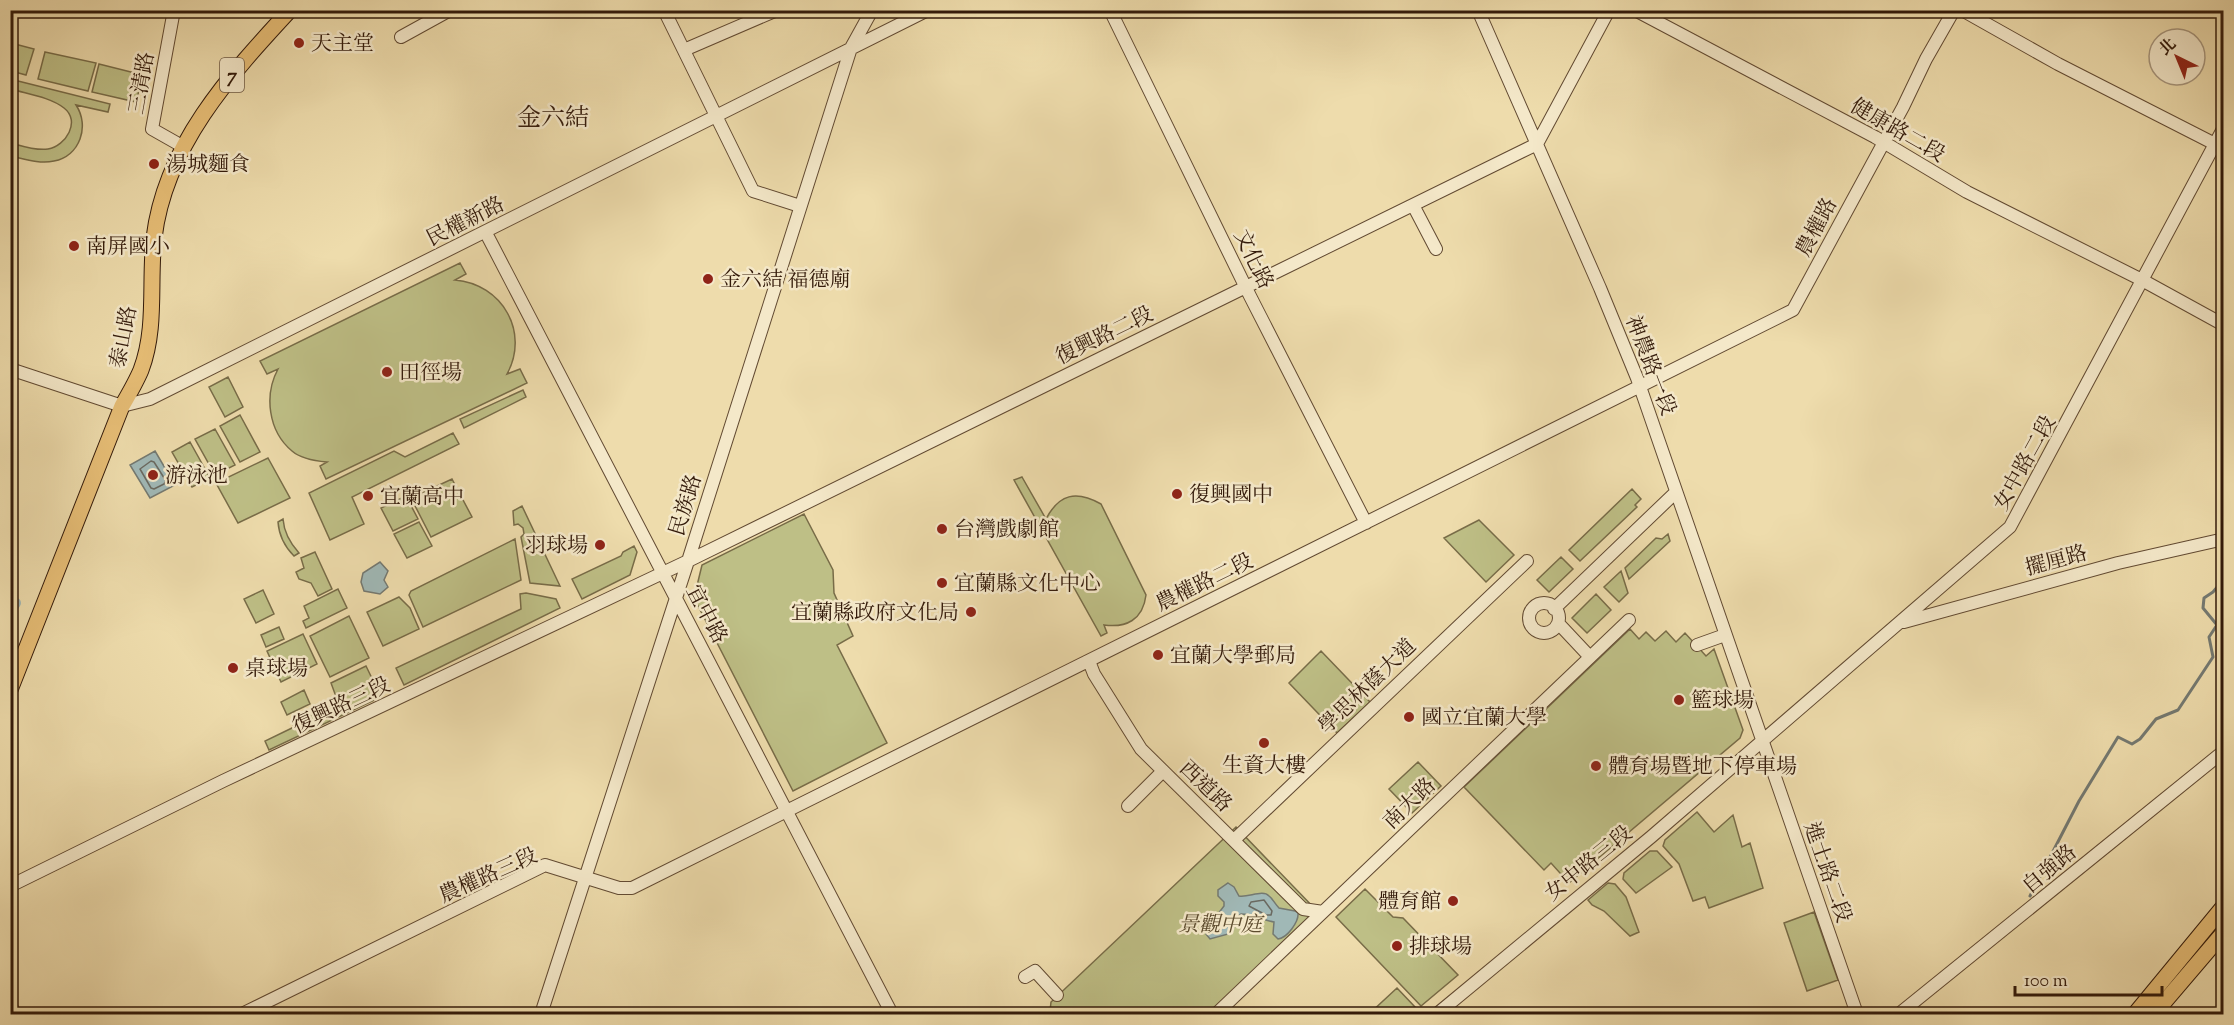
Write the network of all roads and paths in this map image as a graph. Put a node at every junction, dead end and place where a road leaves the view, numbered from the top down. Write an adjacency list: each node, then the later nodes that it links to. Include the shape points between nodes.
1 (174, 10): 22 (street, 三清路, via 152,129)
2 (290, 10): 22 (main road, 泰山路 / 7, via 228,81)
3 (450, 10): 14 (street)
4 (664, 10): 16 (street)
5 (777, 10): 16 (street)
6 (872, 10): 15 (street, 民族路)
7 (928, 10): 15 (street, 民權新路)
8 (1110, 10): 28 (street, 文化路)
9 (1478, 10): 20 (street, 神農路一段)
10 (1609, 10): 20 (street)
11 (1635, 10): 19 (street, 健康路二段)
12 (1954, 10): 19 (street, 農權路)
13 (1962, 10): 21 (street)
14 (401, 37)
15 (851, 48): 17 (street, 民權新路); 23 (street, 民族路)
16 (684, 50): 17 (street)
17 (716, 117): 23 (street, via 753,190); 25 (street, 民權新路)
18 (2223, 127): 21 (street, 女中路二段)
19 (1883, 142): 27 (street, 健康路二段, via 1960,188); 31 (street, 農權路, via 1793,310)
20 (1537, 144): 24 (street, 復興路二段); 31 (street, 神農路一段)
21 (2215, 144): 27 (street, 女中路二段)
22 (182, 146): 32 (main road, 泰山路 / 7, via 161,202 154,238 147,348)
23 (800, 206): 36 (street, 民族路)
24 (1413, 206): 26 (street); 28 (street, 復興路二段)
25 (486, 233): 32 (street, 民權新路, via 150,399); 38 (street, 宜中路)
26 (1436, 249)
27 (2142, 280): 29 (street, 健康路二段); 42 (street, 女中路二段, via 2010,527)
28 (1245, 286): 34 (street, 文化路); 36 (street, 復興路二段)
29 (2223, 325)
30 (10, 369): 32 (street)
31 (1640, 388): 33 (street, 神農路一段); 34 (street, 農權路二段)
32 (122, 406): 48 (main road, 泰山路 / 7)
33 (1676, 492): 40 (street); 44 (street, 神農路一段)
34 (1366, 524): 47 (street, 農權路二段)
35 (2223, 539): 42 (street, 擺厘路, via 2118,563)
36 (688, 561): 38 (street, 復興路三段); 39 (street, 民族路)
37 (1527, 561): 54 (street, 學思林蔭大道)
38 (662, 573): 39 (street, 宜中路); 56 (street, 復興路三段)
39 (676, 597): 53 (street, 宜中路); 55 (street, 民族路)
40 (1554, 609): 43 (street, via 1560,617); 43 (street, via 1539,603 1530,612 1530,622 1544,633)
41 (1629, 620): 46 (street, 南大路)
42 (1900, 623): 49 (street, 女中路二段)
43 (1559, 624): 46 (street)
44 (1725, 635): 45 (street); 49 (street, 神農路一段)
45 (1697, 645)
46 (1590, 657): 58 (street, 南大路)
47 (1089, 661): 51 (street, 西道路, via 1141,748); 53 (street, 農權路二段)
48 (10, 690)
49 (1763, 741): 68 (street, 女中路三段); 69 (street, 進士路二段)
50 (2223, 751): 70 (street, 自強路)
51 (1163, 771): 52 (street); 54 (street, 西道路)
52 (1128, 806)
53 (787, 812): 55 (street, 農權路三段, via 632,888); 66 (street, 宜中路)
54 (1234, 840): 58 (street, 西道路, via 1303,909)
55 (585, 877): 64 (street, 農權路三段, via 545,865); 65 (street, 民族路)
56 (10, 886)
57 (2223, 906): 71 (main road)
58 (1323, 912): 67 (street, 南大路)
59 (2223, 932): 72 (main road)
60 (1025, 977): 61 (street, via 1035,971)
61 (1057, 994)
62 (10, 1005): 63 (street)
63 (15, 1014)
64 (242, 1014)
65 (541, 1014)
66 (892, 1014)
67 (1216, 1014)
68 (1437, 1014)
69 (1857, 1014)
70 (1899, 1014)
71 (2138, 1014)
72 (2154, 1014)

